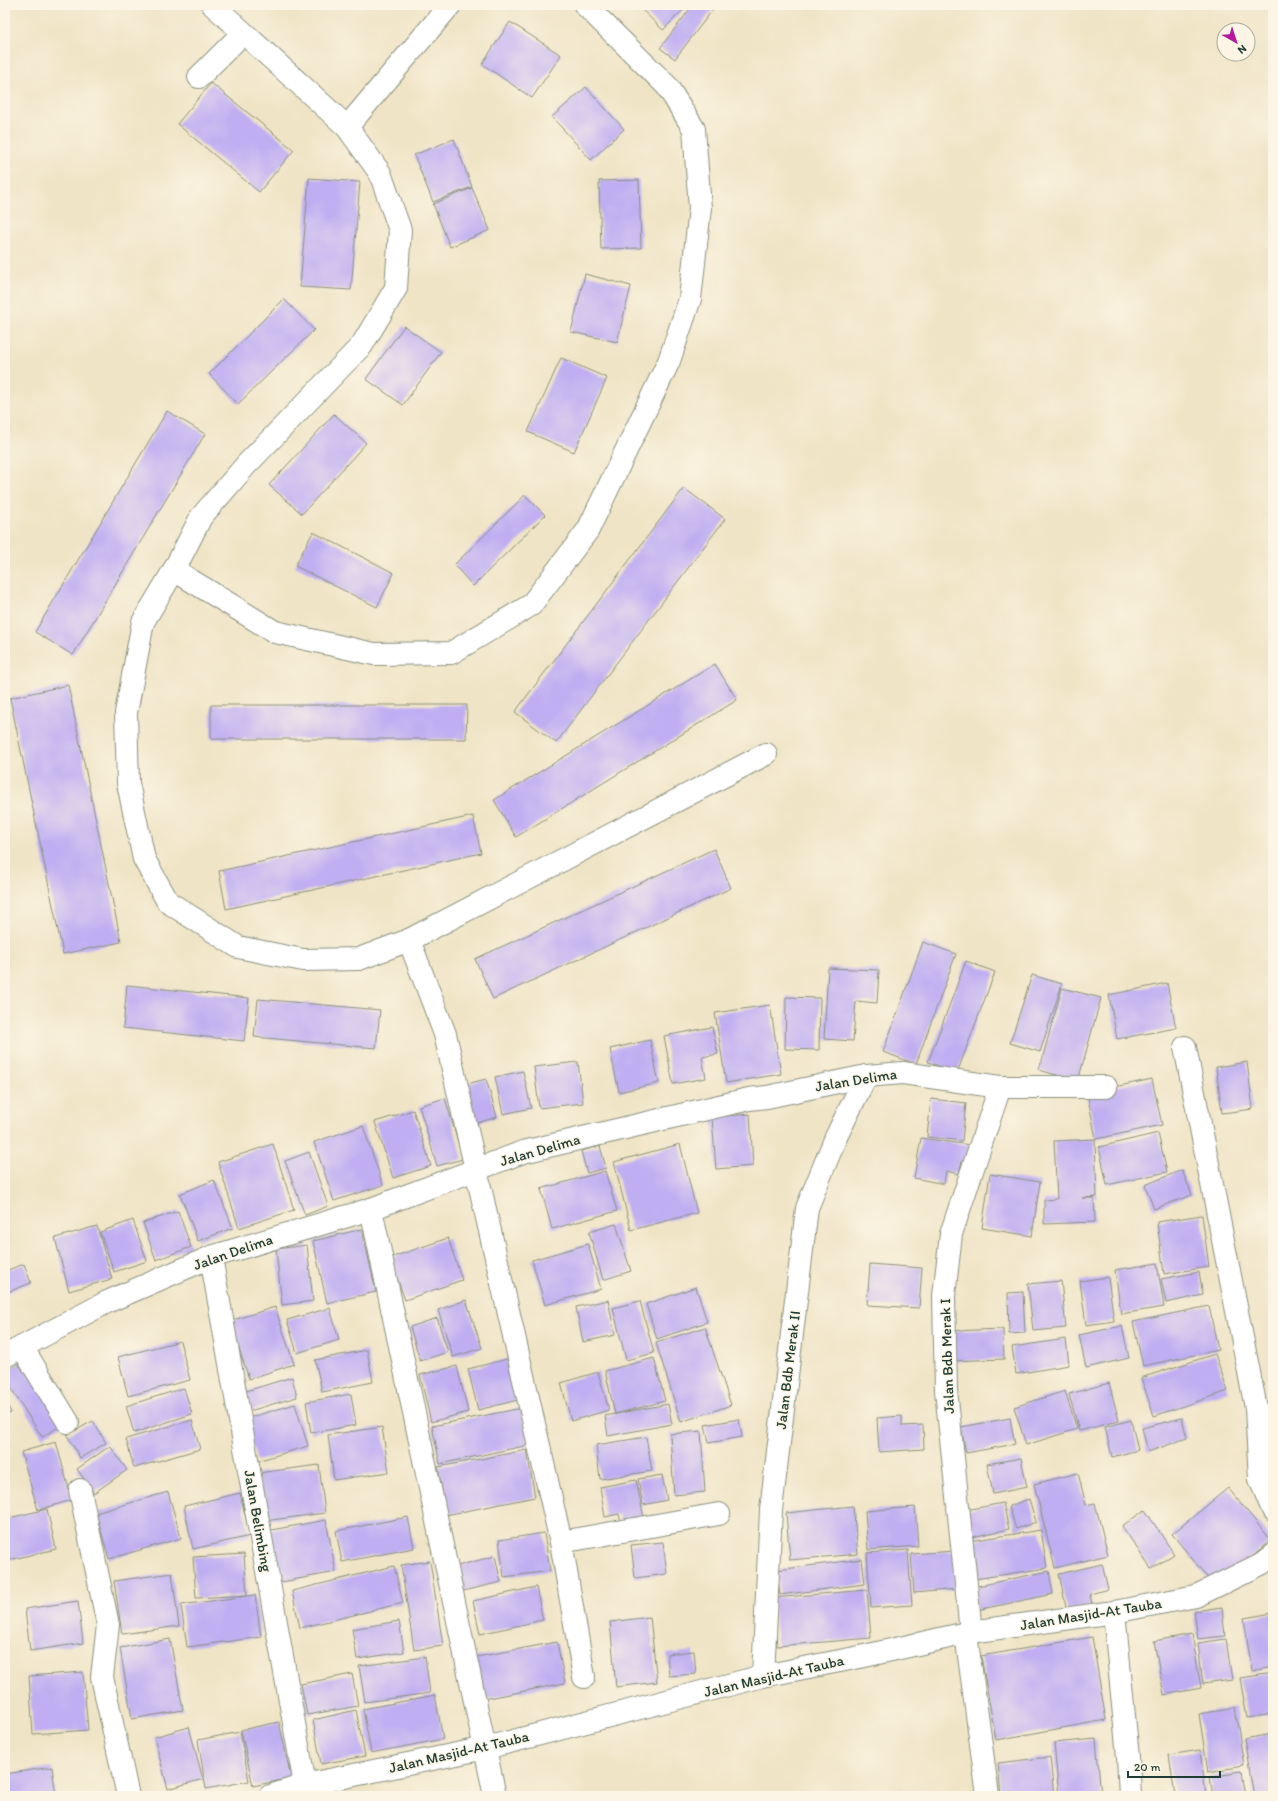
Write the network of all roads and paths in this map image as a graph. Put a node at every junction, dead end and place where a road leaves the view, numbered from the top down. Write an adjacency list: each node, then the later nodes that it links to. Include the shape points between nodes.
1 (213, 5): 4 (street)
2 (450, 5): 6 (street)
3 (585, 5): 7 (street, via 667,86 694,129 700,208 690,299 669,361 588,530 531,605 451,652 374,654 275,632)
4 (243, 33): 5 (street); 6 (street)
5 (200, 77)
6 (347, 127): 7 (street, via 380,173 400,230 396,288 362,345 247,464 201,516)
7 (174, 570): 9 (street, via 143,622 126,713 128,783 144,859 168,902 238,947 303,960 359,959)
8 (766, 754): 9 (street)
9 (409, 940): 14 (street, via 445,1034)
10 (1185, 1047): 18 (street)
11 (866, 1076): 12 (street, Jalan Delima, via 903,1072); 14 (street, Jalan Delima, via 749,1099 523,1152); 28 (street, Jalan Bdb Merak II, via 836,1137 807,1208 771,1510)
12 (1000, 1087): 13 (street, Jalan Delima); 27 (street, Jalan Bdb Merak I, via 951,1234 944,1296 946,1390)
13 (1106, 1087)
14 (475, 1170): 15 (street, Jalan Delima); 24 (street)
15 (371, 1209): 16 (street, Jalan Delima); 30 (street)
16 (211, 1257): 17 (street, Jalan Delima, via 107,1302); 31 (street, Jalan Belimbing)
17 (14, 1352): 19 (street)
18 (1256, 1408): 20 (street, via 1266,1422); 22 (street, via 1260,1479)
19 (68, 1422)
20 (1273, 1423)
21 (80, 1490): 32 (street, via 108,1625 102,1677)
22 (1273, 1510)
23 (719, 1514): 24 (street)
24 (561, 1542): 29 (street)
25 (1273, 1555): 26 (street, Jalan Masjid-At Tauba, via 1261,1564 1196,1596)
26 (1114, 1612): 27 (street, Jalan Masjid-At Tauba); 36 (street)
27 (968, 1633): 28 (street, Jalan Masjid-At Tauba); 35 (street, Jalan Bdb Merak I)
28 (763, 1676): 30 (street, Jalan Masjid-At Tauba)
29 (584, 1677)
30 (486, 1748): 31 (street, Jalan Masjid-At Tauba); 34 (street)
31 (305, 1785): 33 (street, Jalan Masjid-At Tauba)
32 (128, 1796)
33 (270, 1796)
34 (495, 1796)
35 (988, 1796)
36 (1130, 1796)

